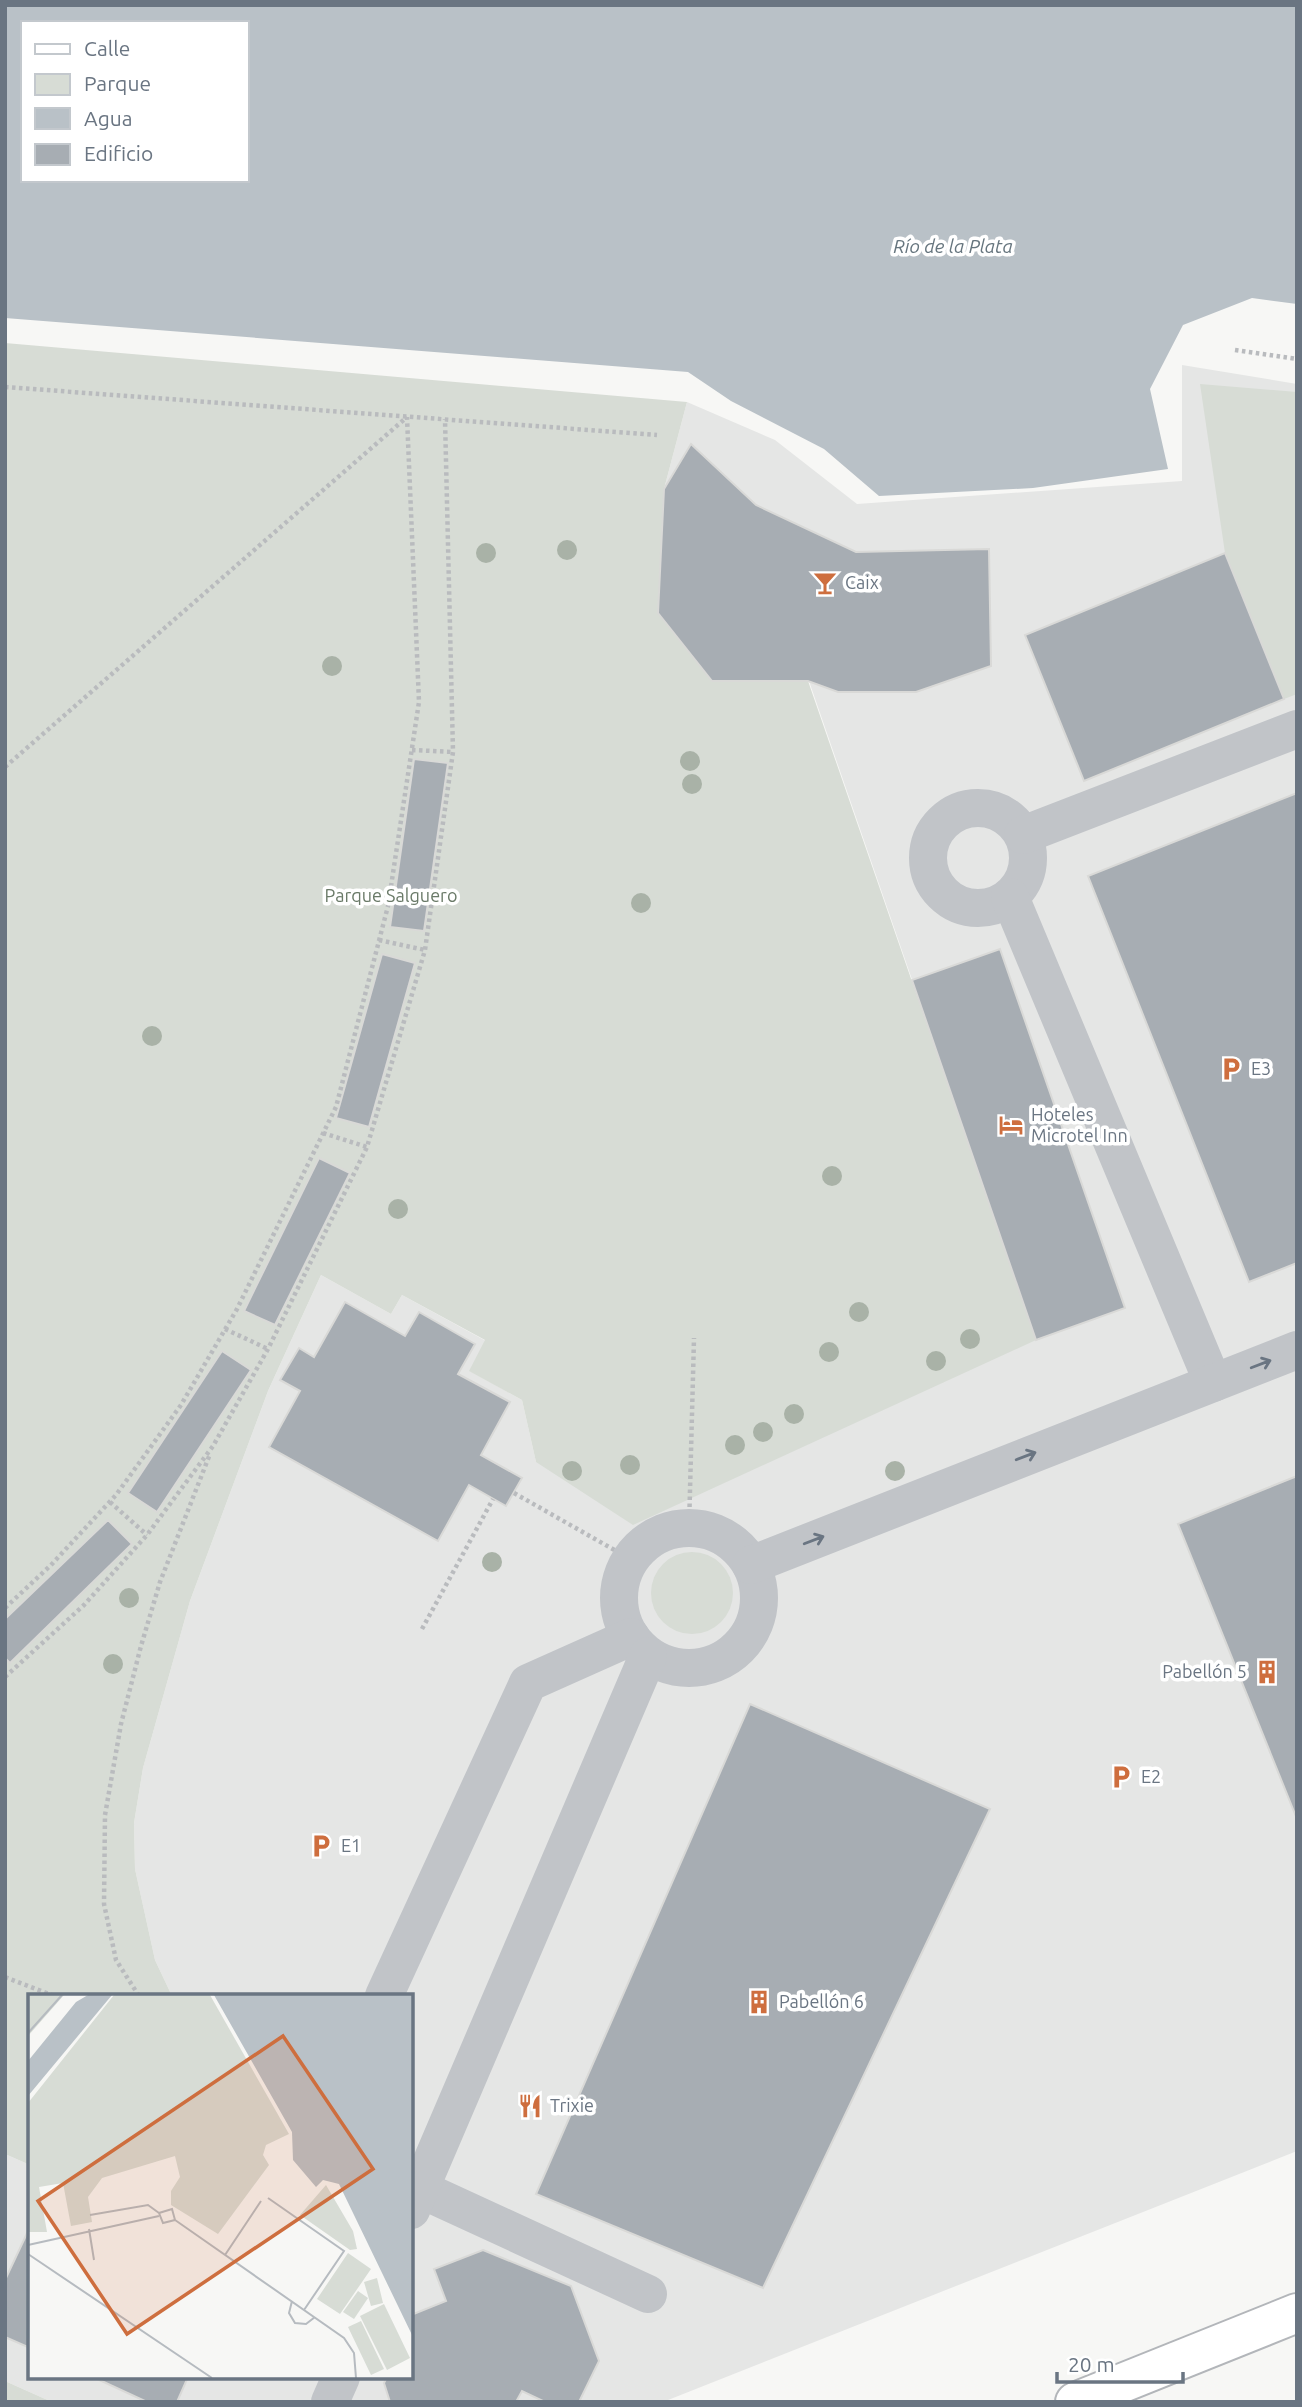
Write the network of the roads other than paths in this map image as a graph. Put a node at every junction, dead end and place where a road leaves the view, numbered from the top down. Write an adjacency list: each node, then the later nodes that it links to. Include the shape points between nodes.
1 (1297, 730): 2 (lane)
2 (1023, 835): 3 (lane, via 1028,869); 3 (lane, via 1000,813 967,809 939,826 927,857 937,888 949,900 980,909)
3 (1010, 897): 5 (lane)
4 (1297, 1350): 5 (lane, one-way to 4)
5 (1213, 1383): 6 (lane, one-way to 5)
6 (751, 1564): 7 (lane, via 759,1587 758,1611 736,1651 716,1664 692,1669 669,1666); 7 (lane, via 736,1545 714,1532 689,1528 664,1533 643,1546 627,1565 619,1590 621,1615)
7 (639, 1646): 8 (lane, via 528,1683); 9 (lane)
8 (385, 1994)
9 (416, 2200): 10 (lane)
10 (648, 2294)
11 (1297, 2313): 14 (main road)
12 (340, 2379): 13 (lane)
13 (330, 2402)
14 (1075, 2402)

